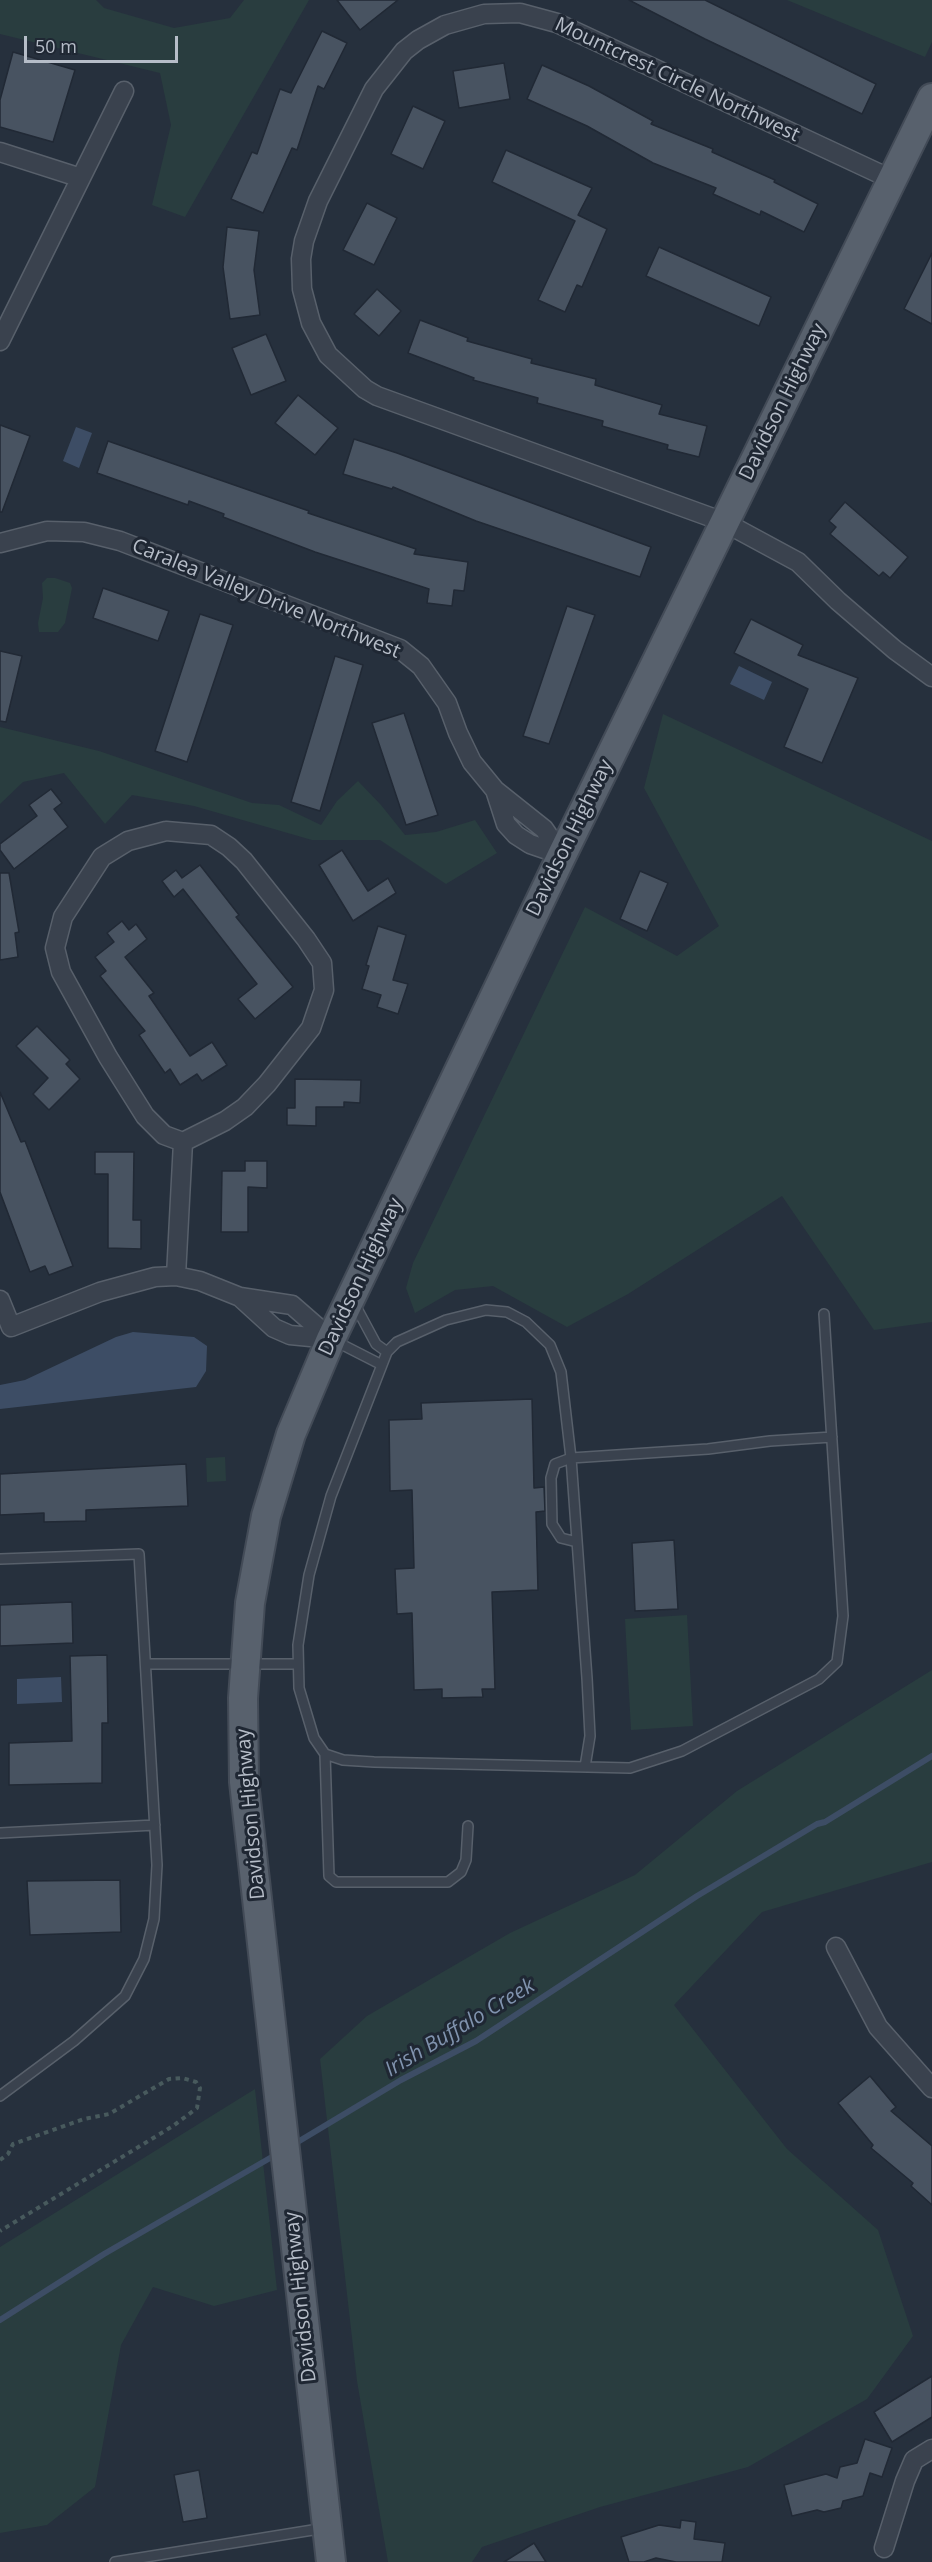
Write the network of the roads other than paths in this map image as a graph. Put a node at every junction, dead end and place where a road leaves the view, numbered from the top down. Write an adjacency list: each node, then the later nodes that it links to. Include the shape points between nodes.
1 (124, 91): 4 (street)
2 (932, 98): 5 (main road, Davidson Highway)
3 (0, 152): 4 (street)
4 (81, 178): 6 (street)
5 (893, 180): 7 (main road, Davidson Highway); 7 (street, Mountcrest Circle Northwest, via 557,23 520,13 502,13 445,25 404,51 374,89 318,201 304,241 302,289 311,323 328,355 365,389)
6 (0, 340)
7 (724, 522): 9 (street, Mountcrest Circle Northwest, via 798,562 838,601); 10 (main road, Davidson Highway)
8 (0, 543): 10 (street, Caralea Valley Drive Northwest, via 47,531 84,532 120,541 400,649 421,666 447,703 472,762 495,790 506,824 530,844)
9 (932, 678)
10 (562, 855): 13 (main road, Davidson Highway)
11 (183, 1142): 11 (street, via 164,1135 145,1116 61,972 55,948 63,917 102,857 128,841 166,831 211,835 244,861 322,963 324,990 311,1028 267,1084 225,1121); 12 (street)
12 (176, 1276): 14 (street); 17 (street, via 155,1277 100,1292)
13 (351, 1296): 18 (main road, Davidson Highway); 19 (lane, via 376,1344)
14 (240, 1297): 18 (street, via 292,1305); 18 (street, via 274,1328 290,1335)
15 (0, 1300): 17 (street)
16 (824, 1314): 21 (lane)
17 (5, 1329)
18 (331, 1339): 20 (lane); 25 (main road, Davidson Highway, via 291,1434 266,1516 250,1603)
19 (387, 1352): 20 (lane); 22 (lane, via 398,1342 446,1320 486,1310 507,1312 526,1322 550,1345 561,1372)
20 (382, 1365): 27 (lane, via 321,1530 309,1575)
21 (832, 1437): 22 (lane); 29 (lane, via 843,1616 837,1662 819,1679 682,1751 630,1768)
22 (571, 1458): 23 (lane); 23 (lane, via 555,1464 551,1512 552,1524 561,1538)
23 (577, 1542): 29 (lane, via 590,1736)
24 (0, 1559): 26 (lane, via 139,1554)
25 (245, 1663): 26 (lane); 27 (lane); 37 (main road, Davidson Highway, via 244,1782)
26 (147, 1664): 30 (lane)
27 (298, 1664): 28 (lane, via 299,1688 314,1738)
28 (325, 1754): 29 (lane, via 343,1760 374,1762); 31 (lane, via 329,1876 336,1882 439,1884 455,1878 466,1860)
29 (585, 1767)
30 (155, 1825): 32 (lane); 35 (lane, via 154,1919 144,1959 125,1996 74,2041)
31 (468, 1826)
32 (0, 1833)
33 (836, 1947): 34 (street, via 878,2027)
34 (932, 2088)
35 (0, 2096)
36 (932, 2449): 38 (street, via 914,2460)
37 (327, 2528): 39 (lane); 40 (main road, Davidson Highway)
38 (884, 2548)
39 (115, 2562)
40 (331, 2562)

